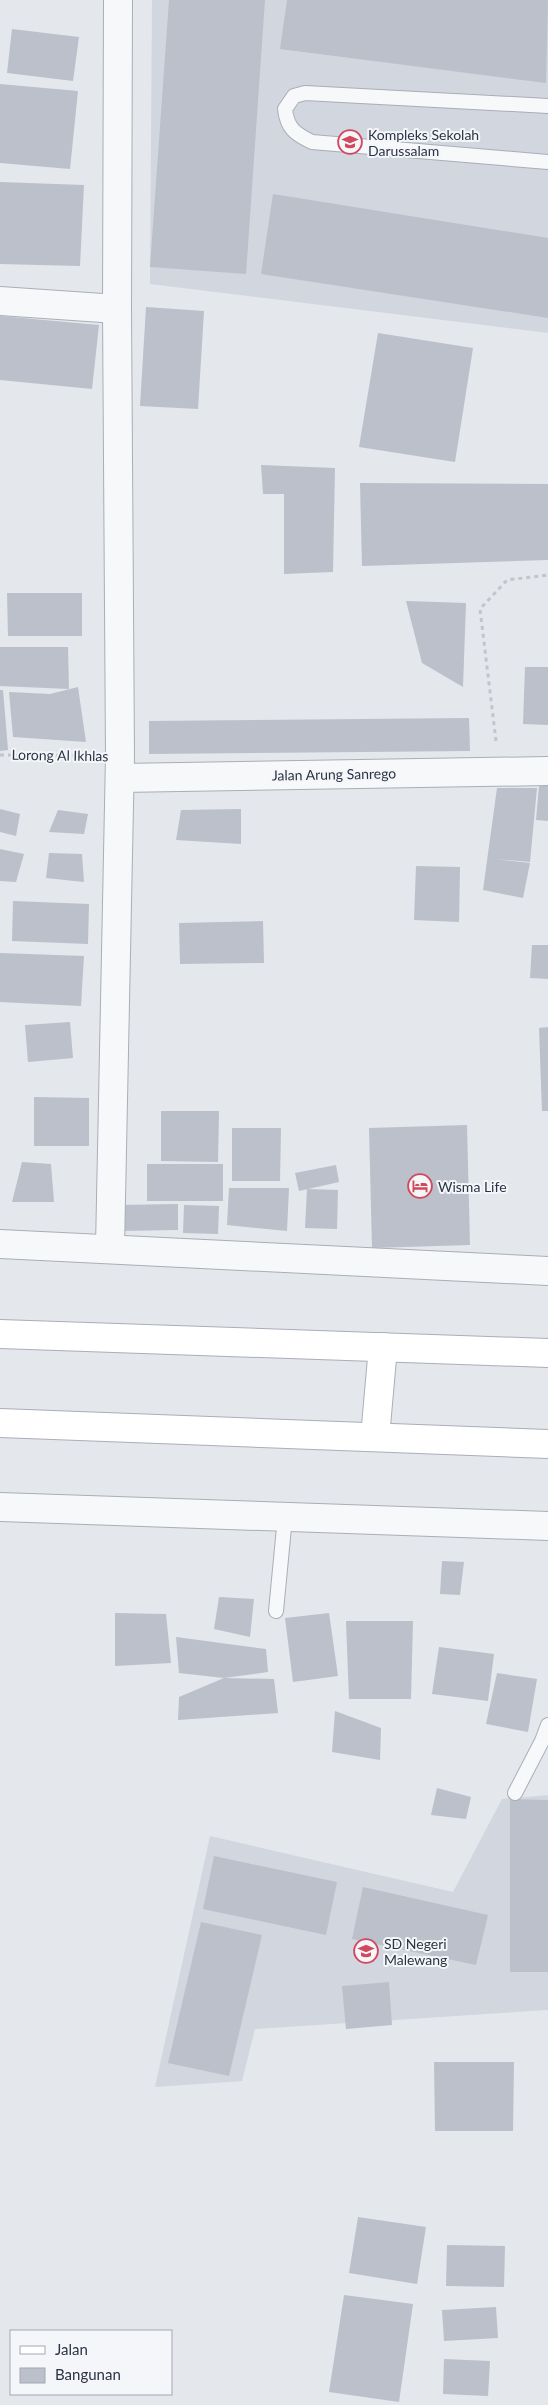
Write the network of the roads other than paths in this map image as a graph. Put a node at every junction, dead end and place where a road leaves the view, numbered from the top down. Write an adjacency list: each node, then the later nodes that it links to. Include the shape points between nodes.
1 (118, 0): 5 (street)
2 (548, 106): 3 (lane, via 305,93 294,96 285,109 286,121 295,134 312,142)
3 (548, 162)
4 (0, 301): 5 (street)
5 (117, 309): 6 (street)
6 (120, 767): 7 (street, Jalan Arung Sanrego); 9 (street)
7 (548, 771)
8 (0, 1244): 9 (street)
9 (110, 1248): 10 (street)
10 (548, 1271)
11 (0, 1334): 12 (main road)
12 (383, 1347): 13 (main road); 15 (main road)
13 (548, 1352)
14 (0, 1423): 15 (main road)
15 (375, 1437): 16 (main road)
16 (548, 1444)
17 (0, 1507): 18 (street)
18 (285, 1517): 19 (street); 20 (lane)
19 (548, 1526)
20 (276, 1611)
21 (548, 1725): 22 (lane)
22 (515, 1793)

